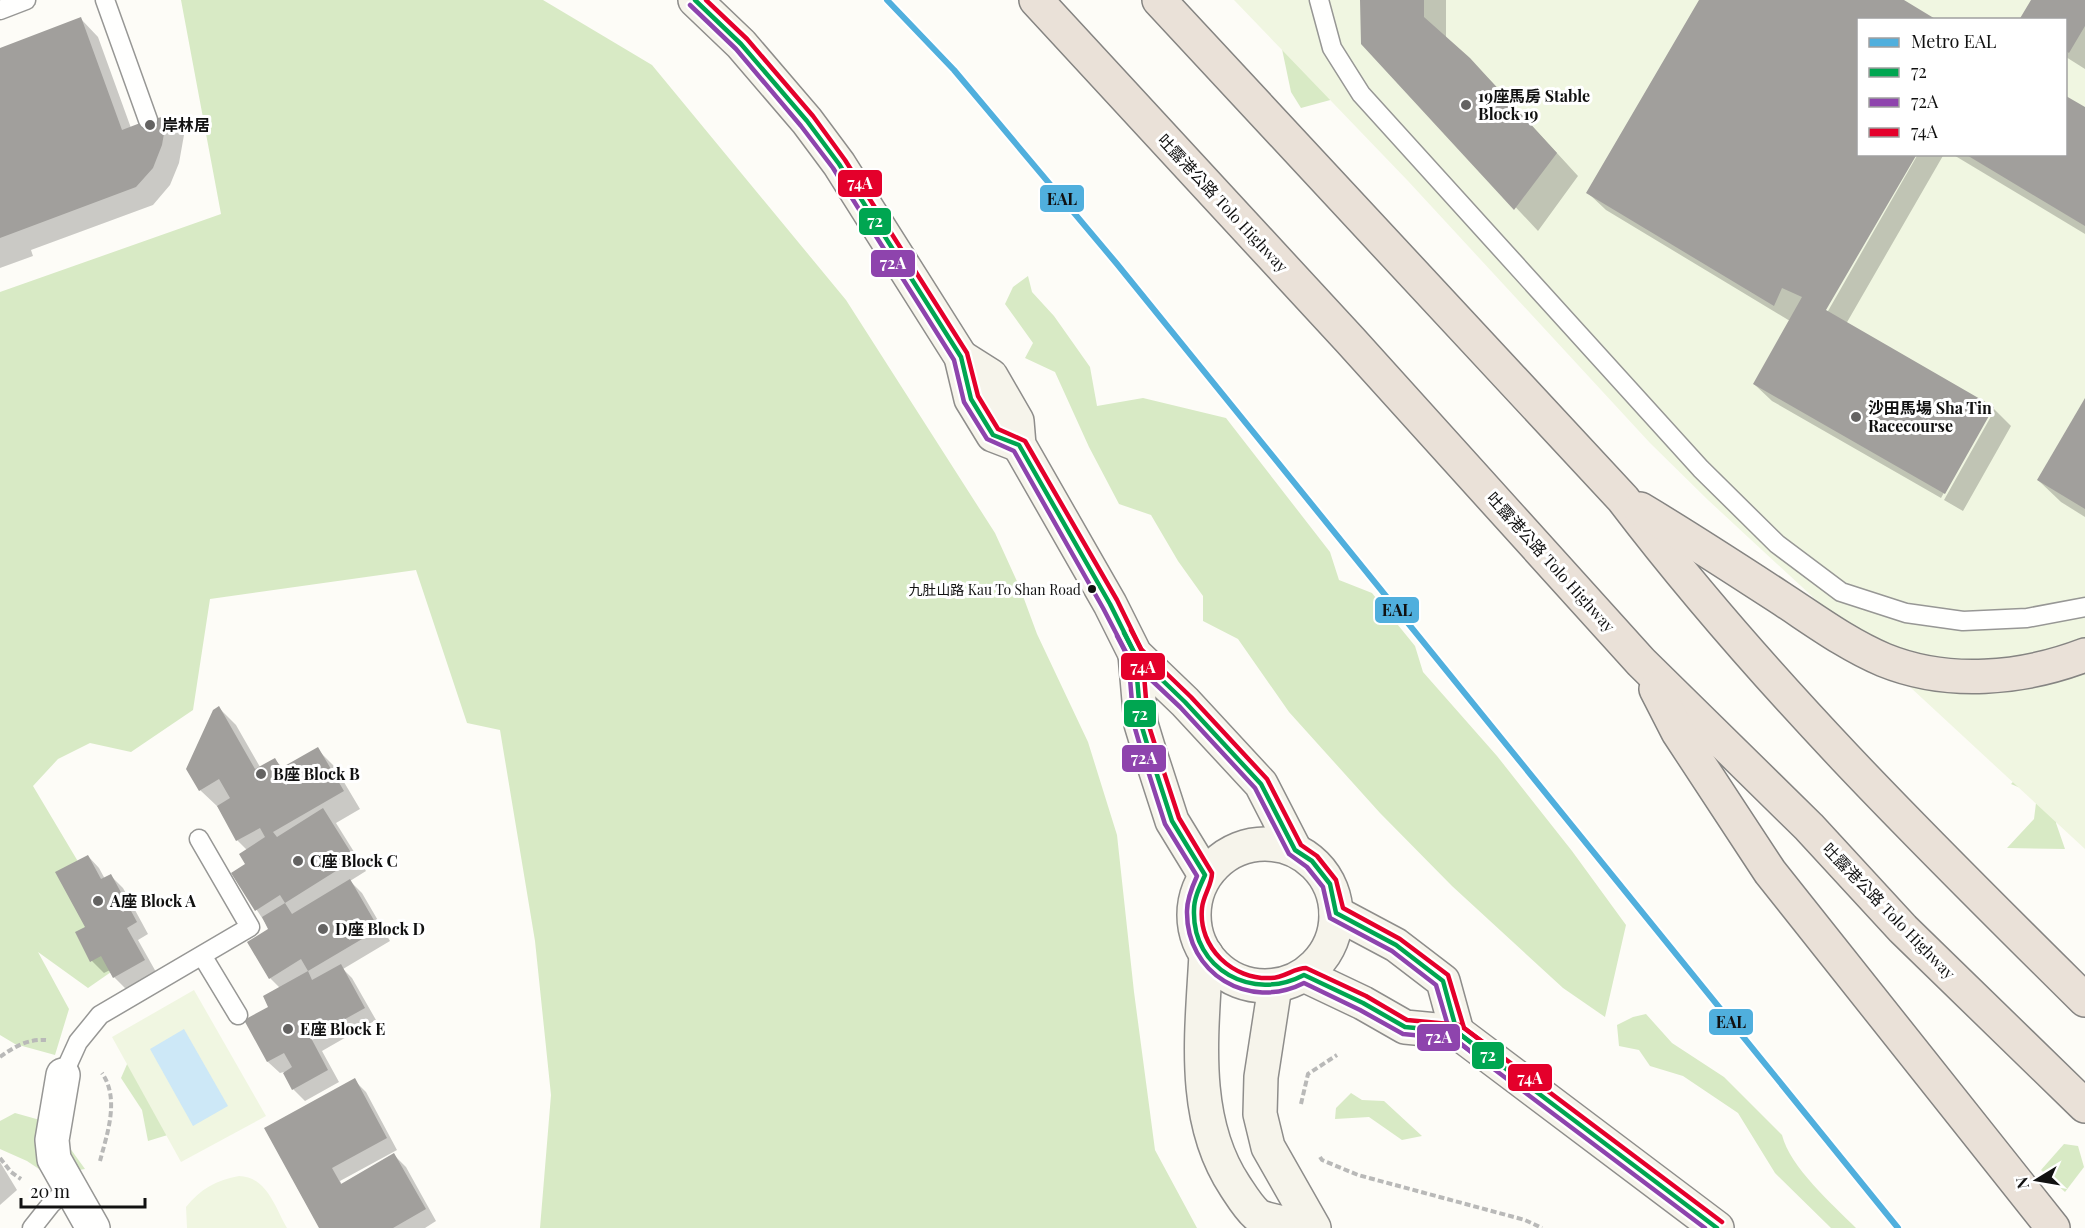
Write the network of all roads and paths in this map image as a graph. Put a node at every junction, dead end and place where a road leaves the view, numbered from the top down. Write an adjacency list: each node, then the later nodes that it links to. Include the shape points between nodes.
1 (26, 0): 7 (lane)
2 (105, 0): 8 (lane)
3 (695, 0): 11 (main road, via 741,44 839,164 961,357 971,399 993,435 1019,445)
4 (1036, 0): 13 (highway, 吐露港公路 Tolo Highway)
5 (1159, 0): 9 (highway)
6 (1319, 0): 10 (lane, via 1332,48 1361,94 1701,469 1777,544 1841,592 1906,613 1964,621 2027,618)
7 (0, 10)
8 (148, 120)
9 (1623, 499): 12 (highway, via 1827,629 1902,666 1961,676 2011,675); 21 (highway, via 1670,560 1800,707)
10 (2085, 607)
11 (1135, 654): 15 (main road, via 1261,784); 16 (main road, via 1141,724 1148,747 1172,821)
12 (2085, 655)
13 (1641, 662): 26 (highway, 吐露港公路 Tolo Highway); 36 (highway, via 1678,732 1770,872)
14 (199, 839): 19 (lane, via 250,927)
15 (1295, 850): 16 (main road, via 1270,843 1239,848); 17 (main road, via 1322,871 1330,884)
16 (1205, 875): 18 (main road, via 1194,911 1196,932)
17 (1336, 914): 20 (main road, via 1329,947 1316,965); 23 (main road, via 1396,945 1443,981)
18 (1206, 954): 20 (main road, via 1237,981 1255,986); 32 (main road, via 1201,1070 1208,1119 1223,1168 1258,1216)
19 (202, 957): 22 (lane); 25 (lane, via 99,1016 78,1042)
20 (1289, 981): 23 (main road, via 1363,1004 1405,1027); 33 (main road, via 1261,1077 1260,1114 1268,1147)
21 (2085, 1000)
22 (238, 1015)
23 (1457, 1032): 35 (main road)
24 (1337, 1055): 27 (path, via 1308,1074)
25 (63, 1075): 29 (street, via 52,1140 54,1159)
26 (2085, 1106)
27 (1300, 1110)
28 (1315, 1151): 34 (path, via 1322,1160 1358,1175 1526,1220)
29 (70, 1187): 30 (lane); 31 (street)
30 (32, 1228)
31 (93, 1228)
32 (1305, 1228)
33 (1314, 1228)
34 (1542, 1228)
35 (1717, 1228)
36 (2053, 1228)

